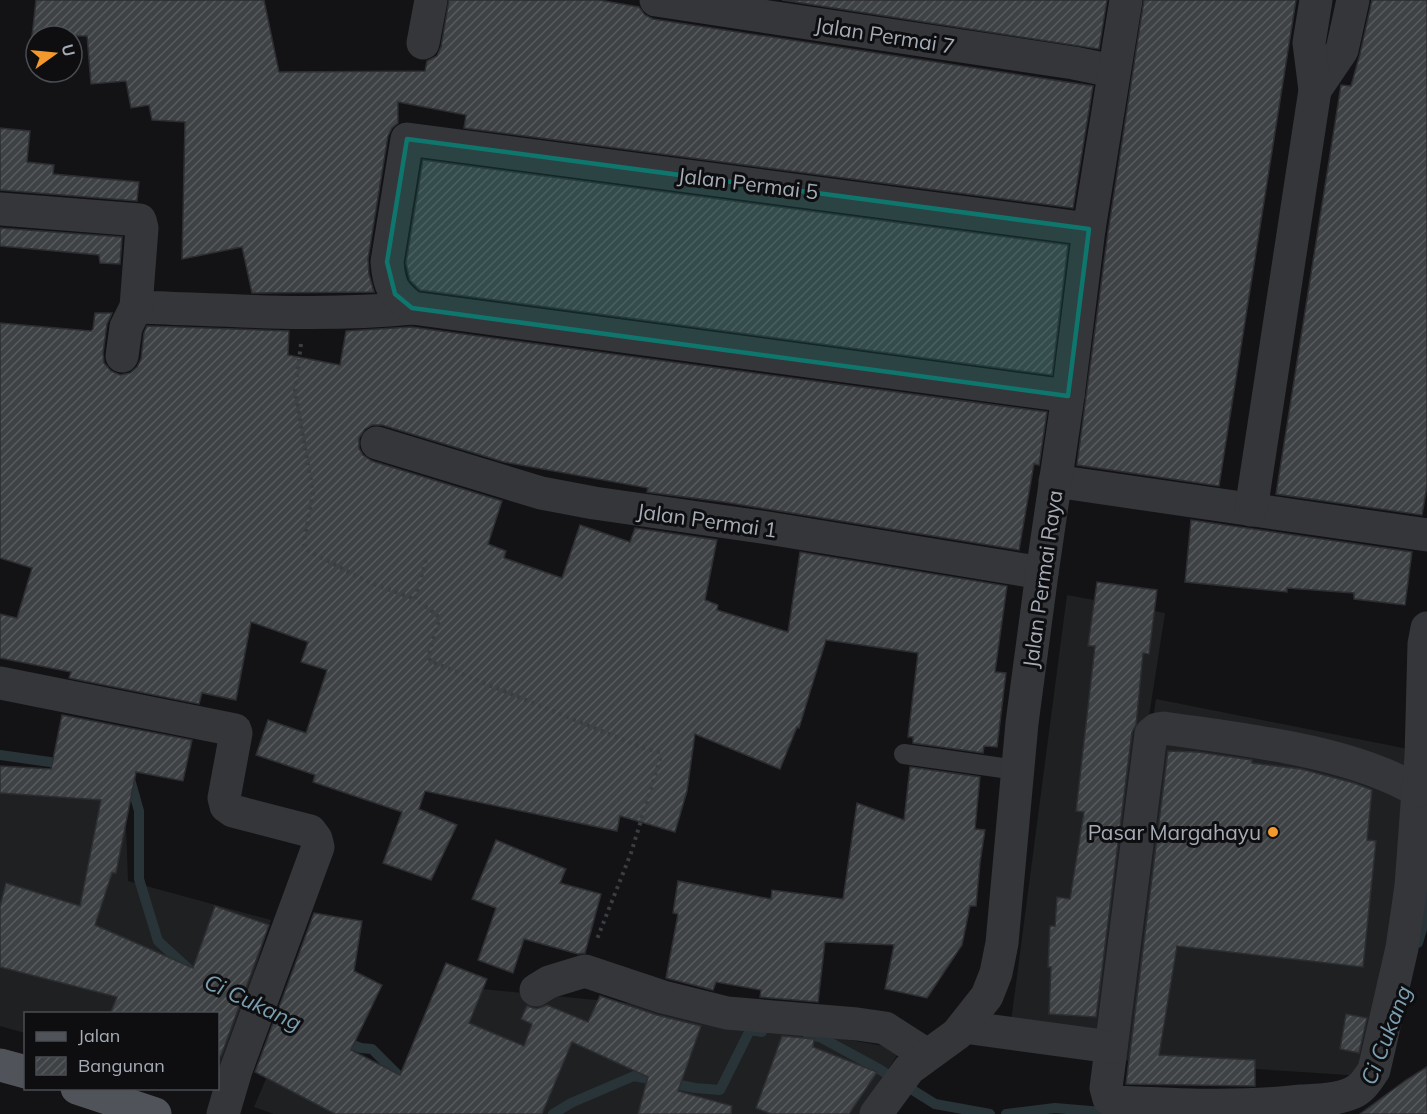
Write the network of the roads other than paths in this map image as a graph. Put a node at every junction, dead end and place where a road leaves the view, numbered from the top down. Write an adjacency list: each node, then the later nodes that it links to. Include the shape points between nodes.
1 (431, 0): 6 (street)
2 (656, 0): 7 (street, Jalan Permai 7)
3 (1126, 0): 7 (street, Jalan Permai Raya)
4 (1316, 0): 8 (street, via 1309,43)
5 (1353, 0): 8 (street, via 1342,50)
6 (423, 43)
7 (1113, 71): 10 (street, Jalan Permai Raya)
8 (1315, 90): 17 (street)
9 (0, 209): 11 (street, via 140,220)
10 (1089, 230): 12 (street, Jalan Permai 5, via 407,139 387,262 388,279 395,294); 14 (street, Jalan Permai Raya)
11 (136, 307): 12 (street, via 248,311); 13 (street, via 126,327)
12 (412, 308): 14 (street)
13 (122, 356)
14 (1068, 396): 16 (street, Jalan Permai Raya)
15 (378, 443): 19 (street, Jalan Permai 1, via 507,484 583,501)
16 (1055, 481): 17 (street); 19 (street, Jalan Permai Raya)
17 (1251, 510): 18 (street)
18 (1427, 535)
19 (1042, 573): 23 (street, Jalan Permai Raya)
20 (1426, 639): 24 (street)
21 (0, 683): 34 (street, via 236,731 224,798 226,806 310,831 316,839 318,847)
22 (904, 754): 23 (lane)
23 (1017, 770): 26 (street, Jalan Permai Raya, via 996,973 987,996)
24 (1418, 791): 27 (street, via 1396,778 1356,764 1284,747 1164,728 1151,734); 32 (street, via 1402,948 1374,1070 1365,1084 1353,1092)
25 (536, 990): 28 (street, via 585,971 727,1013 885,1028)
26 (964, 1027): 27 (street); 28 (street, Jalan Permai Raya)
27 (1111, 1047): 32 (street, via 1106,1088 1109,1099 1116,1102)
28 (918, 1062): 35 (street, Jalan Permai Raya)
29 (0, 1065): 30 (main road)
30 (24, 1071)
31 (81, 1090): 33 (main road)
32 (1290, 1108)
33 (156, 1114)
34 (223, 1114)
35 (876, 1114)

